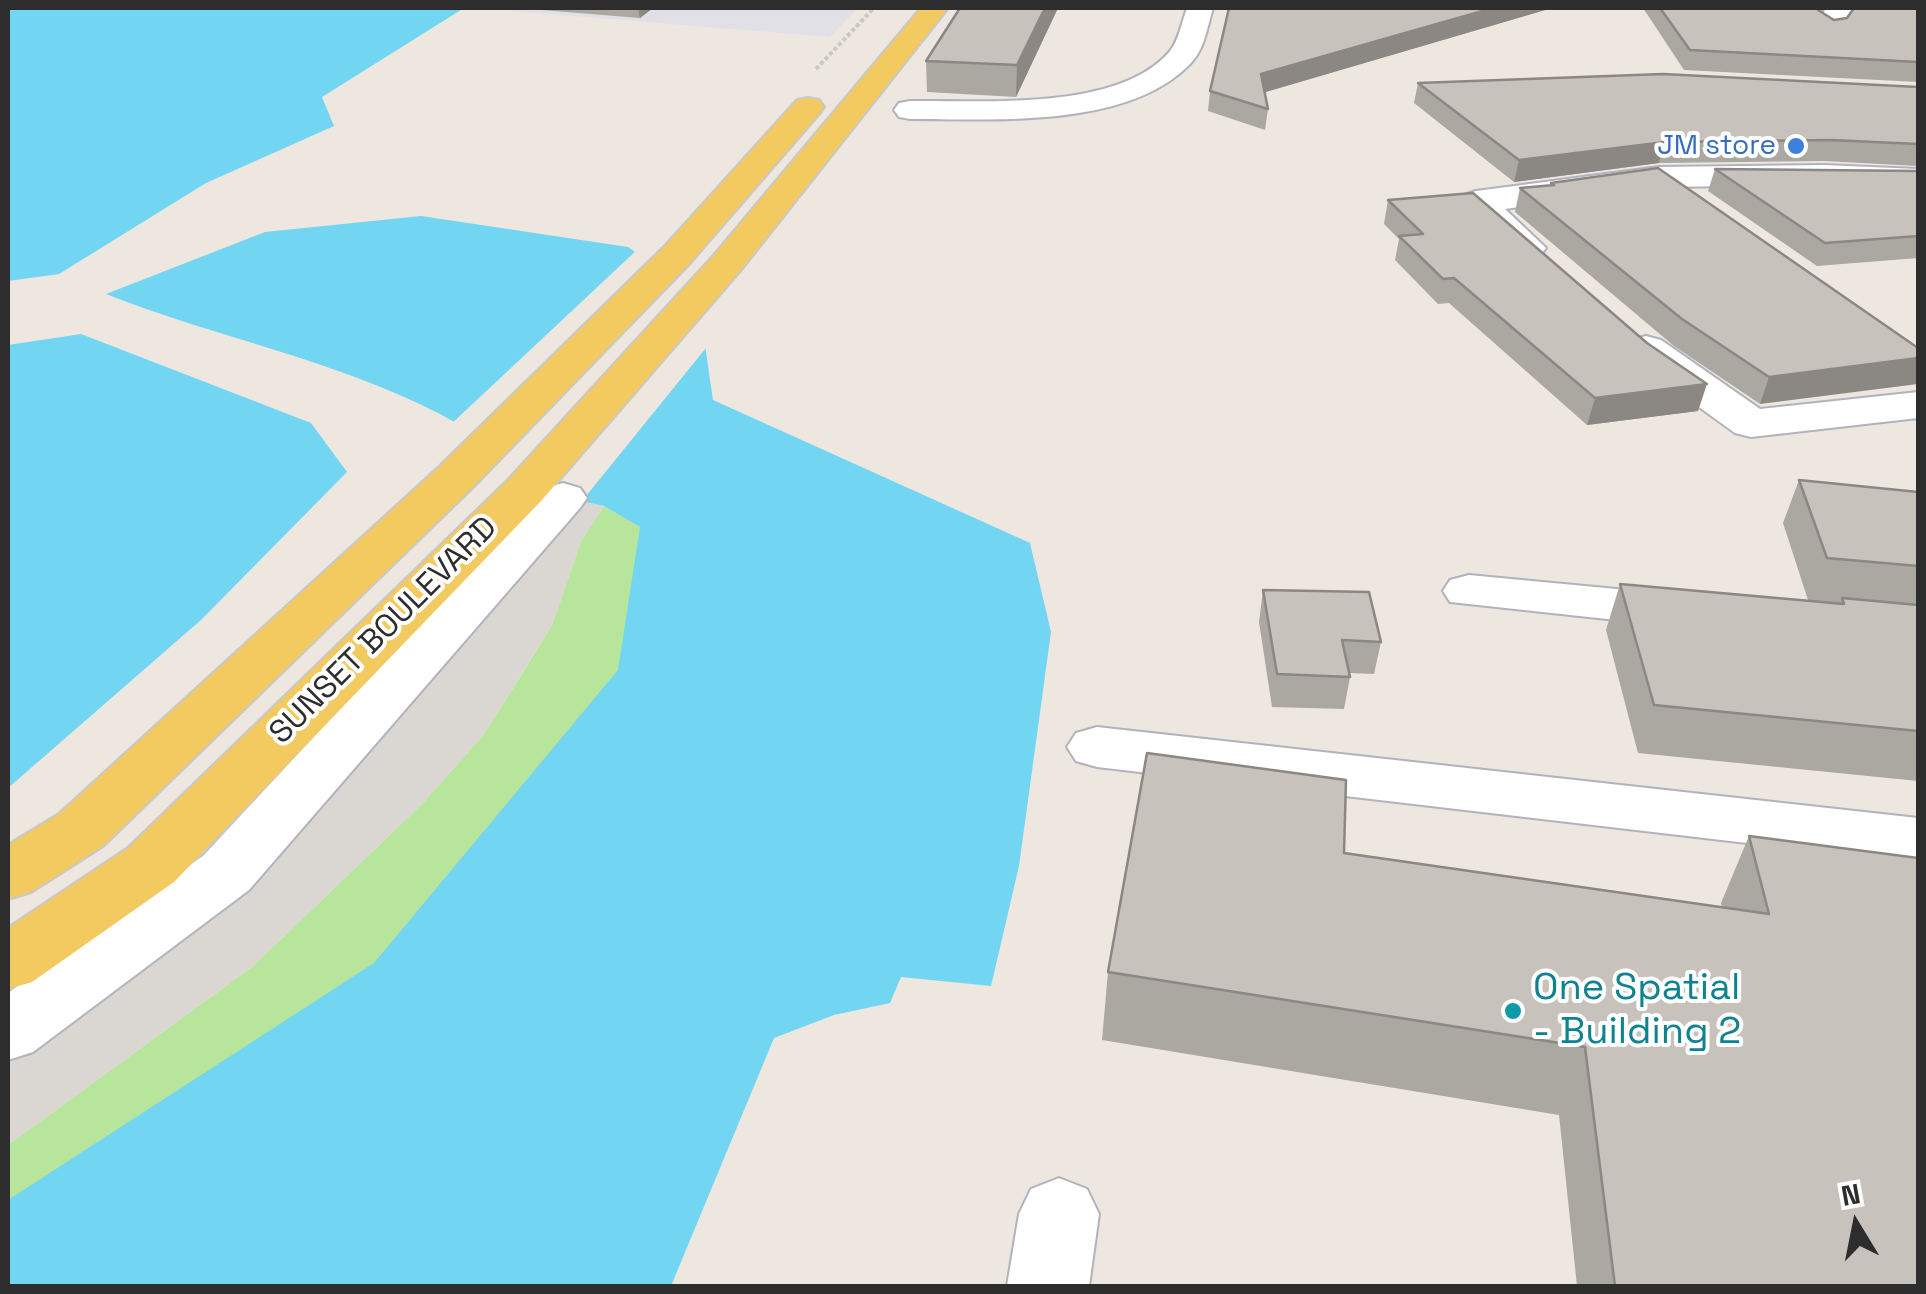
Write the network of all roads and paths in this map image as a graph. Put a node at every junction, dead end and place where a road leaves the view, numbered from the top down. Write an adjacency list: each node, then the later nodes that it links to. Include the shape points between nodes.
1 (936, 8): 11 (main road, SUNSET BOULEVARD)
2 (1200, 8): 4 (street, via 1182,56 1127,93)
3 (832, 80): 16 (main road, SUNSET BOULEVARD, via 677,255 456,477 81,830)
4 (910, 110)
5 (1659, 177): 6 (street); 7 (street); 8 (street, via 1476,202)
6 (1918, 179)
7 (1708, 211)
8 (1552, 270)
9 (1612, 320): 10 (street, via 1751,423)
10 (1918, 405)
11 (544, 494): 17 (main road, SUNSET BOULEVARD, via 151,865); 18 (street, via 226,873)
12 (1469, 591): 13 (street)
13 (1729, 615)
14 (1097, 747): 15 (street)
15 (1918, 842)
16 (8, 876)
17 (8, 963)
18 (8, 1031)

